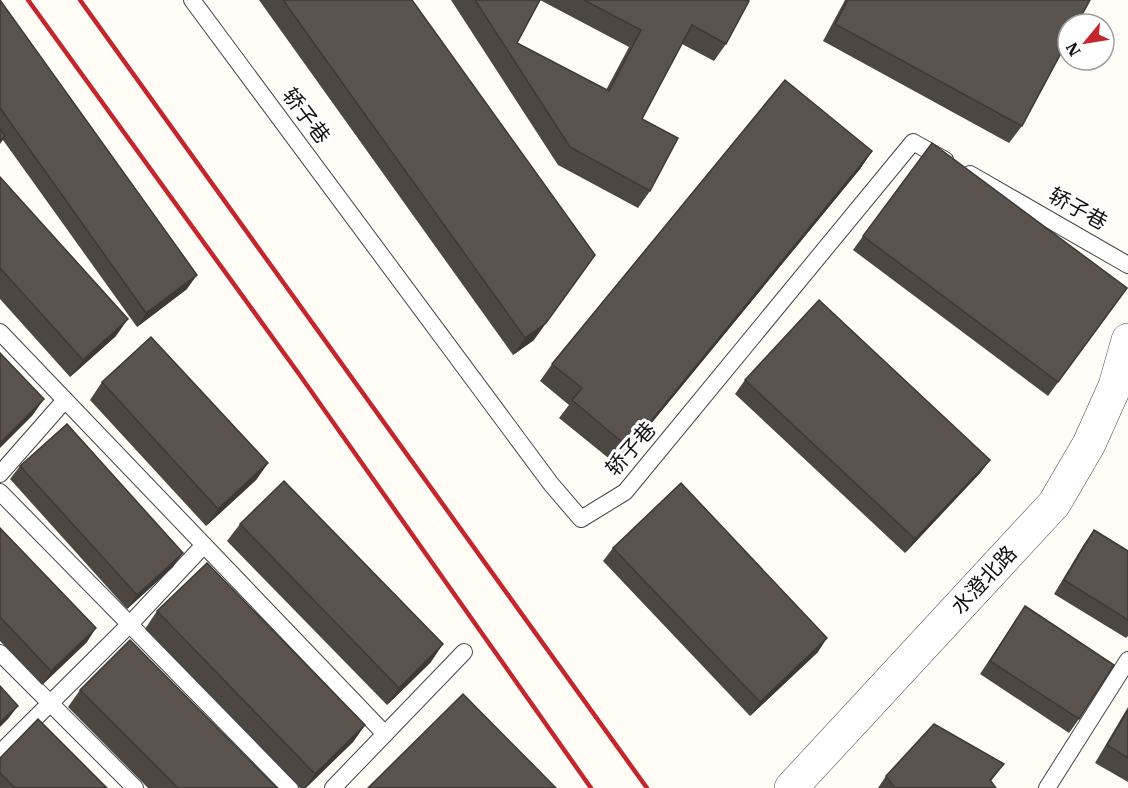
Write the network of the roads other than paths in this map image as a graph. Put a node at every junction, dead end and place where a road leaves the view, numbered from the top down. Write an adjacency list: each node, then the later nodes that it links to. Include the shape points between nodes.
1 (192, 0): 2 (lane, 轿子巷, via 581,519 625,492 913,142)
2 (1128, 265)
3 (0, 332): 5 (lane)
4 (1128, 340): 19 (street, 水澄北路, via 1115,386 1089,444 1054,504)
5 (65, 400): 6 (lane); 8 (lane)
6 (0, 474)
7 (0, 492): 9 (lane)
8 (204, 545): 9 (lane); 14 (lane)
9 (130, 624): 13 (lane); 17 (lane)
10 (464, 652): 14 (lane)
11 (0, 654): 13 (lane)
12 (1128, 660): 20 (lane)
13 (50, 703): 15 (lane); 16 (lane)
14 (384, 734): 18 (lane)
15 (0, 753)
16 (135, 788)
17 (290, 788)
18 (333, 788)
19 (791, 788)
20 (1047, 788)

